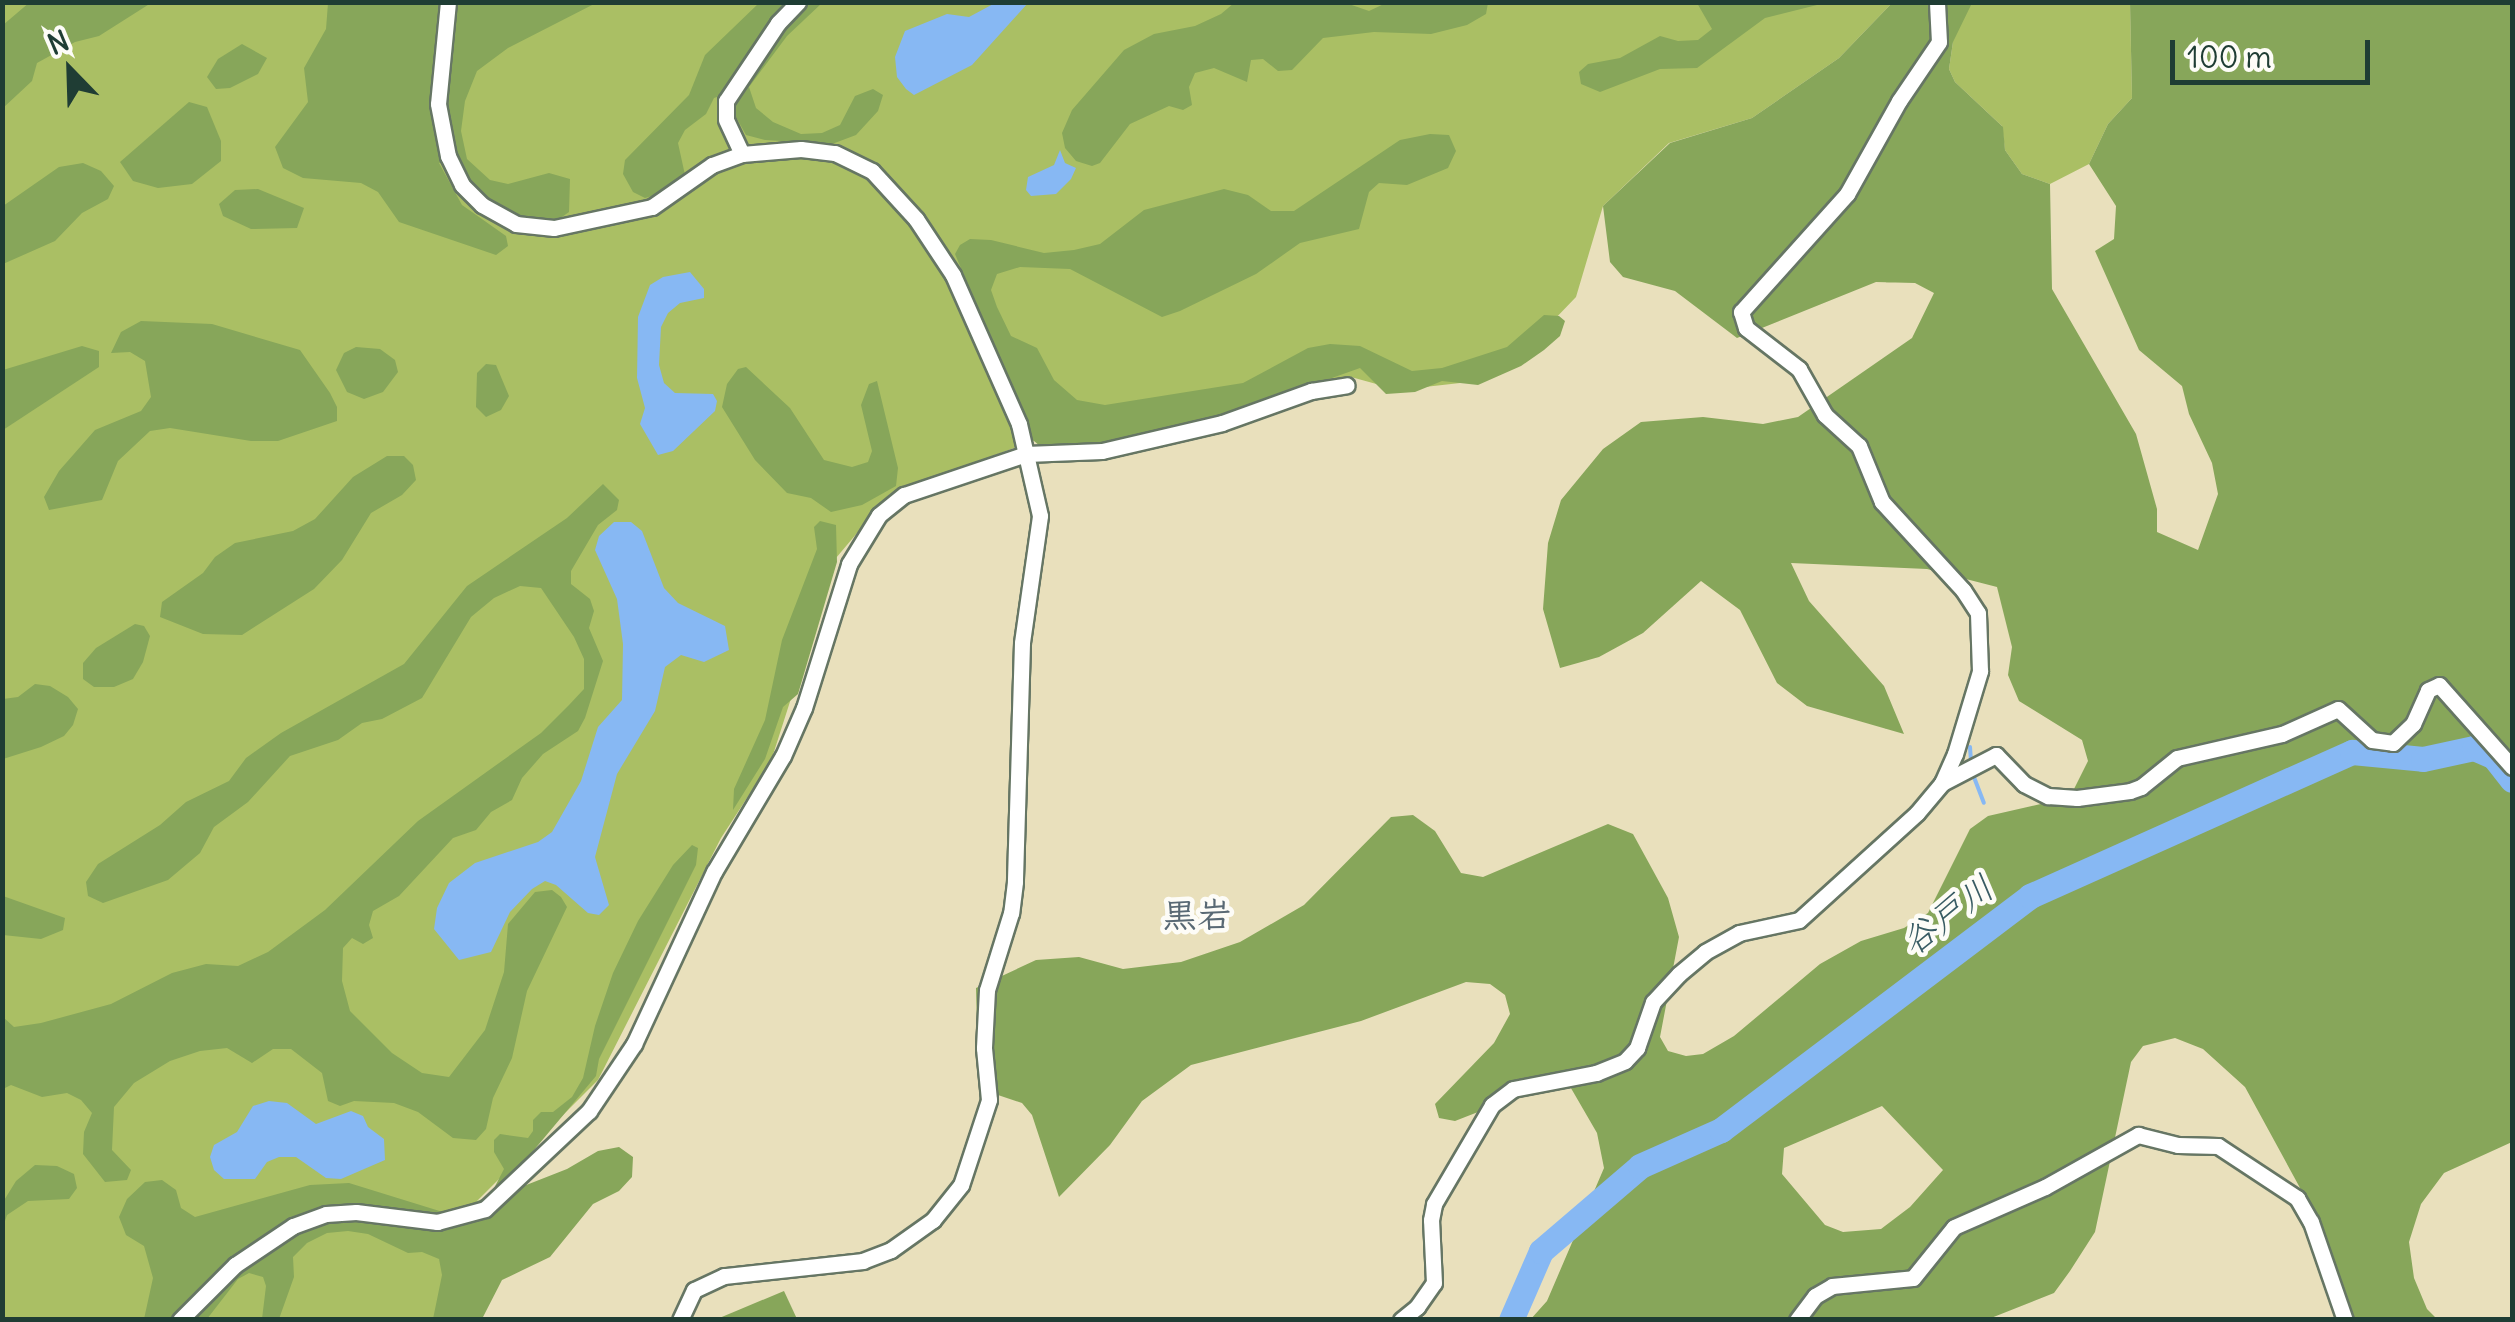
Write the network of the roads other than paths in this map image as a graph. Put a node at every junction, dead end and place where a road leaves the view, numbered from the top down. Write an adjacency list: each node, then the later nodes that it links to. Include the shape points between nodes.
1 (448, 2): 4 (street, via 438,85 444,143 462,185 498,216 533,227 597,222 652,207)
2 (798, 2): 4 (street, via 726,101 726,119)
3 (1936, 2): 8 (street, via 1939,42 1847,194 1741,312 1746,328 1799,369 1825,415 1859,446 1882,502 1978,613 1981,660)
4 (742, 154): 6 (street, via 835,152 855,159 893,191 953,275)
5 (1347, 385): 6 (street, via 1102,451)
6 (1026, 454): 9 (street, via 904,495 862,538 838,590 784,756 714,872 634,1044 589,1112 485,1209 437,1222 326,1214 293,1226 235,1265); 10 (street, via 1040,516 1022,643 1015,882 986,990 989,1100 967,1171 932,1220 891,1250 863,1261 724,1276 694,1290)
7 (2512, 768): 8 (street, via 2440,685 2428,690 2413,724 2393,743 2372,740 2338,709 2282,734 2177,758 2130,791 2048,796 2024,784 1996,755)
8 (1947, 782): 11 (street, via 1799,920 1739,933 1692,963 1653,1002 1625,1061 1513,1089 1492,1105 1434,1204 1434,1282)
9 (180, 1320)
10 (680, 1320)
11 (1400, 1320)
12 (1796, 1320): 13 (street, via 1832,1286 1913,1278 1954,1228 2138,1135 2178,1146 2218,1146 2296,1198)
13 (2345, 1320)

